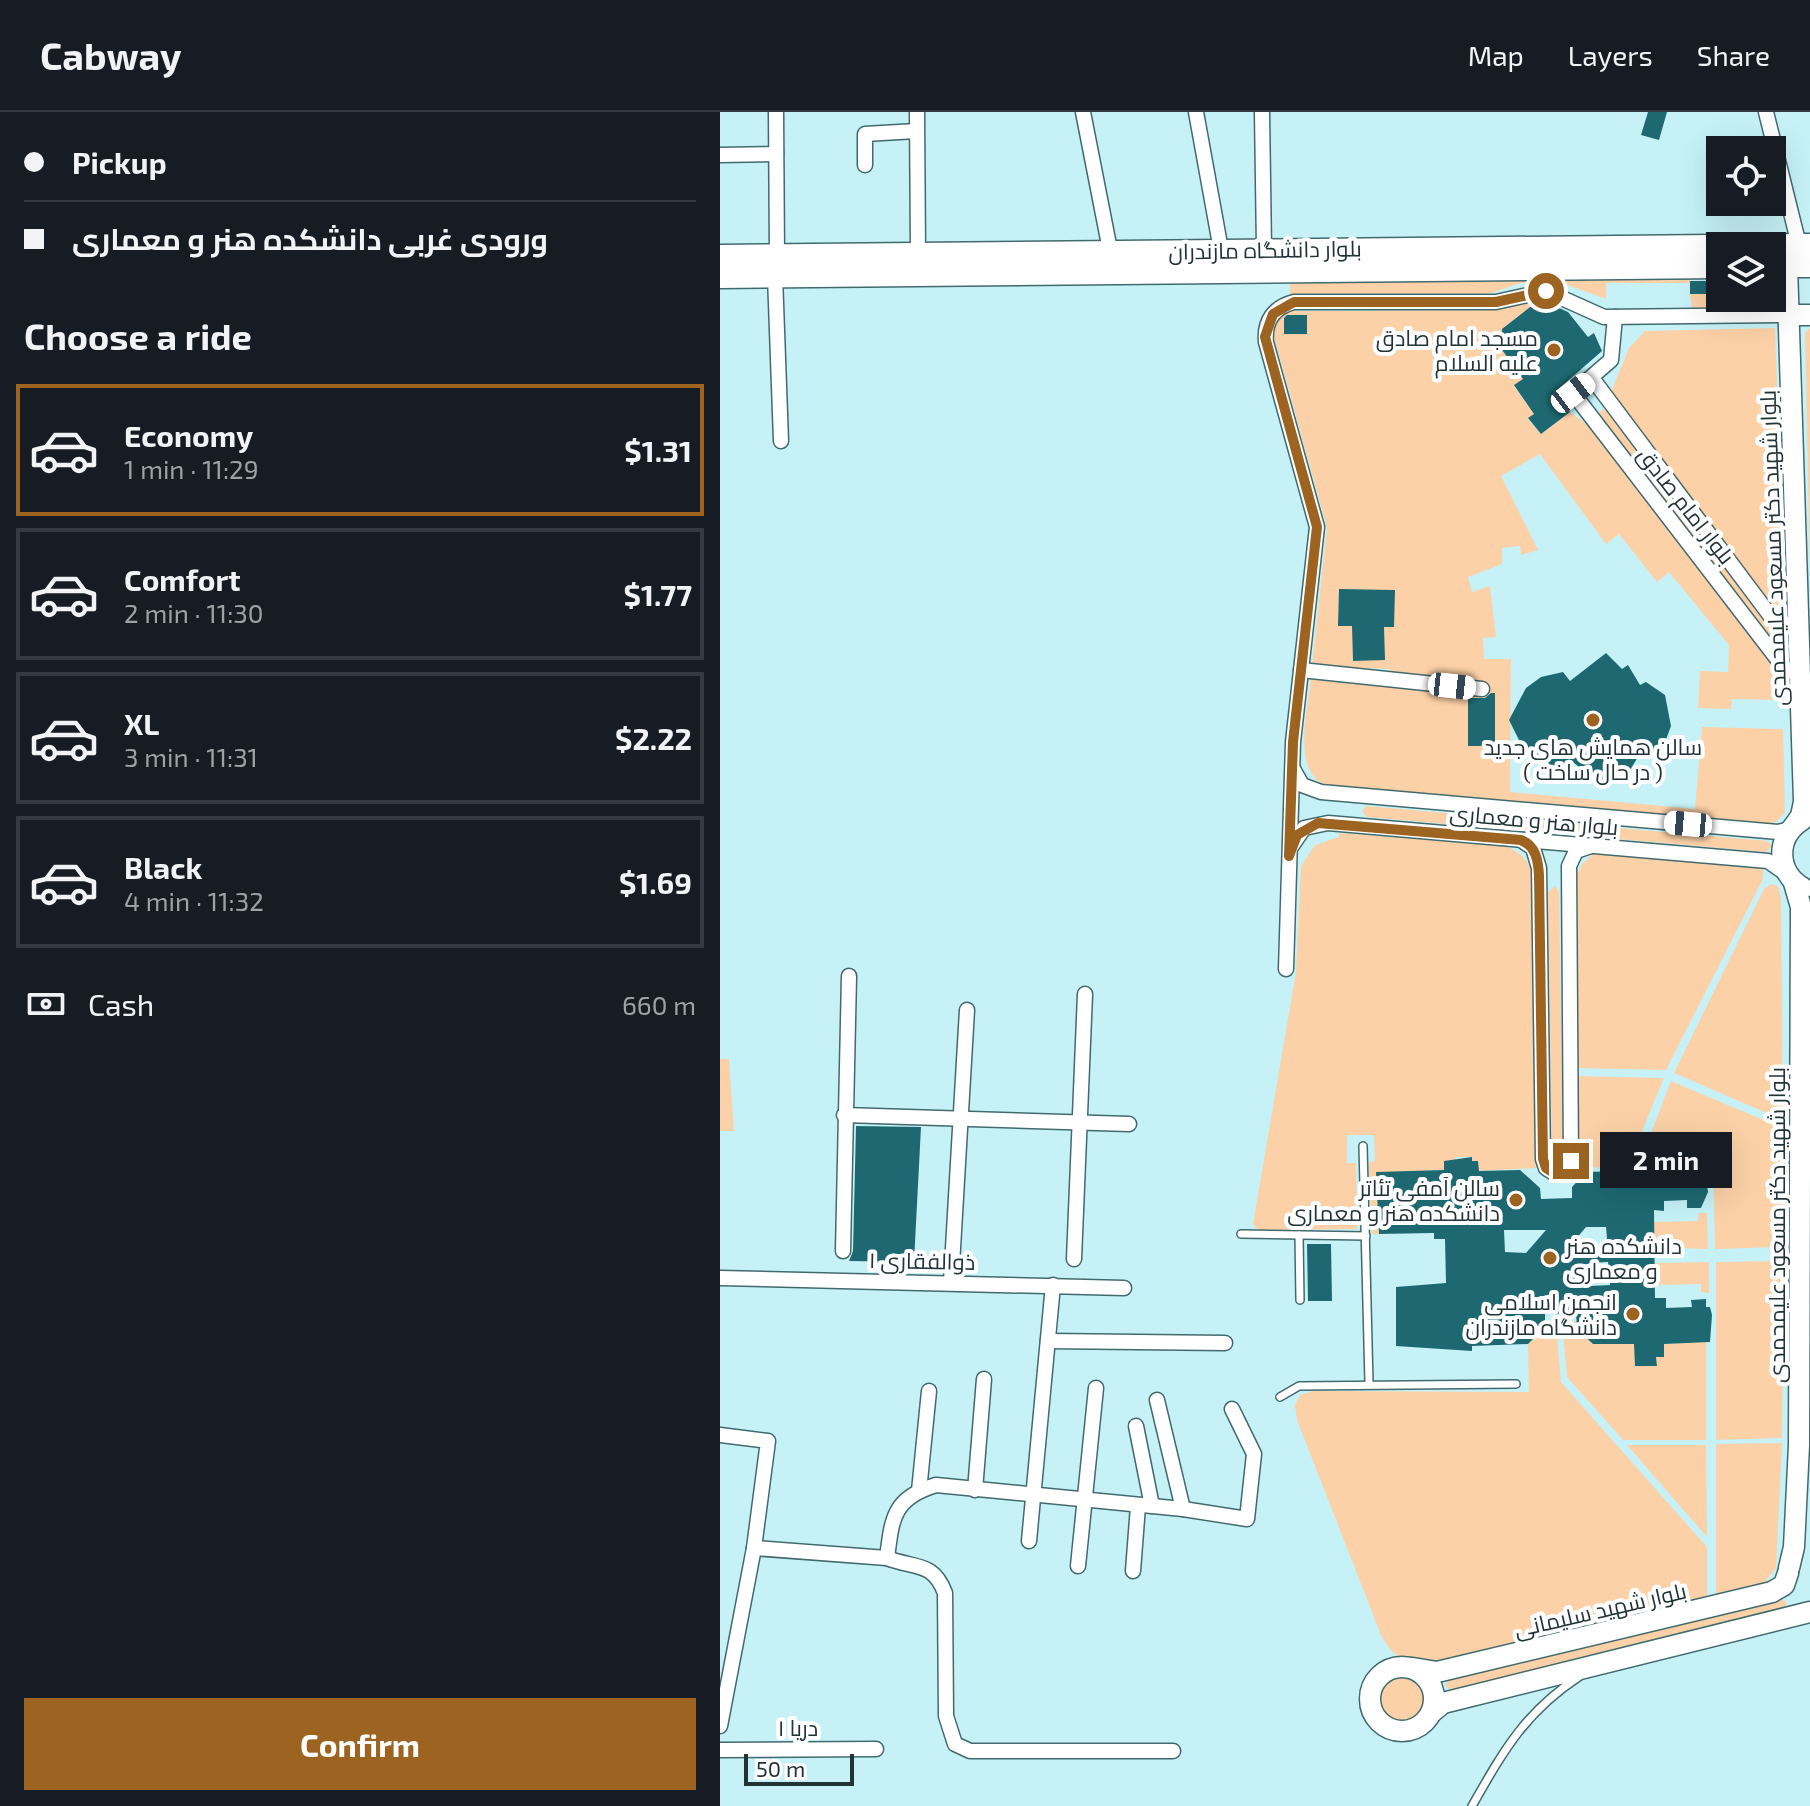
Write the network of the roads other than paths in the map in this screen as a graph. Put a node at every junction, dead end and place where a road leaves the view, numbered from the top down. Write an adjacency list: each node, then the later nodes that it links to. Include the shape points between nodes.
1 (776, 112): 8 (street)
2 (917, 112): 7 (street)
3 (1083, 112): 13 (street)
4 (1196, 112): 14 (street)
5 (1262, 112): 12 (street)
6 (1766, 112): 11 (street)
7 (916, 131): 10 (street, via 865,134); 15 (street)
8 (776, 154): 9 (street); 19 (street)
9 (720, 155)
10 (865, 165)
11 (1804, 245): 12 (main road, بلوار دانشگاه مازندران)
12 (1258, 248): 14 (main road, بلوار دانشگاه مازندران); 21 (main road)
13 (1110, 250): 14 (main road, بلوار دانشگاه مازندران); 15 (main road, بلوار دانشگاه مازندران)
14 (1221, 250)
15 (918, 253): 19 (main road, بلوار دانشگاه مازندران)
16 (720, 256): 19 (main road, بلوار دانشگاه مازندران)
17 (1786, 266): 18 (main road)
18 (1810, 266)
19 (776, 267): 21 (main road, بلوار دانشگاه مازندران); 22 (main road, بلوار دانشگاه مازندران); 28 (street)
20 (1706, 267): 21 (main road, بلوار دانشگاه مازندران)
21 (1250, 272)
22 (720, 277)
23 (1786, 299): 24 (main road, بلوار شهید دکتر مسعود علیمحمدی)
24 (1789, 315): 25 (main road); 26 (street); 29 (main road, بلوار شهید دکتر مسعود علیمحمدی)
25 (1810, 315)
26 (1615, 317): 27 (street, via 1611,360); 30 (street, via 1598,315 1546,291 1496,302 1294,302 1273,314 1266,342 1317,527)
27 (1592, 378): 29 (street, بلوار امام صادق, via 1772,618); 31 (street, بلوار امام صادق, via 1573,393 1785,669)
28 (781, 441)
29 (1804, 624): 31 (main road, بلوار شهید دکتر مسعود علیمحمدی)
30 (1301, 670): 32 (street); 33 (street)
31 (1805, 673): 34 (main road, بلوار شهید دکتر مسعود علیمحمدی, via 1804,802)
32 (1482, 689)
33 (1292, 763): 34 (street, بلوار هنر و معماری, via 1302,785 1321,792 1778,832); 37 (street)
34 (1798, 824): 38 (main road, بلوار شهید دکتر مسعود علیمحمدی, via 1781,852)
35 (1521, 840): 36 (street, بلوار هنر و معماری); 36 (street, via 1533,848 1539,868 1543,1159 1554,1173 1567,1169 1571,1161 1569,866 1576,851); 37 (street, بلوار هنر و معماری, via 1318,823 1297,835)
36 (1591, 846): 38 (street, بلوار هنر و معماری, via 1768,861)
37 (1289, 856): 39 (street)
38 (1798, 883): 82 (main road, بلوار شهید دکتر مسعود علیمحمدی, via 1799,1429)
39 (1286, 969)
40 (849, 976): 43 (street)
41 (1085, 994): 45 (street)
42 (967, 1010): 44 (street)
43 (844, 1115): 44 (street); 51 (street)
44 (961, 1117): 45 (street); 54 (street)
45 (1078, 1121): 46 (street); 52 (street)
46 (1129, 1124)
47 (1363, 1146): 50 (lane)
48 (1241, 1234): 49 (lane)
49 (1299, 1235): 50 (lane); 57 (lane)
50 (1366, 1236): 61 (lane)
51 (843, 1251)
52 (1074, 1259)
53 (720, 1278): 54 (street, ذوالفقاری ۱)
54 (951, 1282): 55 (street, ذوالفقاری ۱)
55 (1053, 1285): 56 (street, ذوالفقاری ۱); 58 (street)
56 (1124, 1288)
57 (1300, 1300)
58 (1048, 1341): 59 (street); 72 (street)
59 (1225, 1343)
60 (984, 1379): 70 (street)
61 (1369, 1383): 62 (lane); 65 (lane, via 1299,1386)
62 (1516, 1384)
63 (1096, 1388): 73 (street)
64 (929, 1391): 71 (street)
65 (1280, 1397)
66 (1157, 1400): 75 (street)
67 (1232, 1409): 75 (street, via 1254,1454 1247,1519)
68 (1136, 1426): 74 (street)
69 (720, 1435): 78 (street, via 768,1441)
70 (975, 1490): 71 (street, via 936,1485); 72 (street)
71 (919, 1491): 79 (street, via 895,1512)
72 (1033, 1496): 73 (street); 76 (street)
73 (1084, 1502): 74 (street); 80 (street)
74 (1145, 1506): 75 (street); 81 (street)
75 (1183, 1509)
76 (1029, 1541)
77 (1810, 1545): 82 (main road, بلوار شهید سلیمانی, via 1796,1555)
78 (754, 1548): 79 (street); 87 (street)
79 (887, 1558): 90 (street, via 927,1568 941,1582 946,1716 955,1744 970,1751)
80 (1078, 1566)
81 (1133, 1571)
82 (1789, 1571): 83 (main road, via 1793,1592); 85 (main road, بلوار شهید سلیمانی, via 1784,1585 1772,1592 1437,1672)
83 (1810, 1609): 84 (main road)
84 (1599, 1664): 86 (main road, via 1441,1704); 91 (lane, via 1547,1698 1520,1727)
85 (1413, 1668): 86 (main road, via 1433,1689); 86 (main road, via 1394,1668 1378,1678 1370,1696 1372,1711 1385,1726 1403,1731 1418,1727)
86 (1431, 1713)
87 (720, 1726)
88 (876, 1749): 89 (street, دریا ۱)
89 (720, 1750)
90 (1173, 1751)
91 (1472, 1806)

